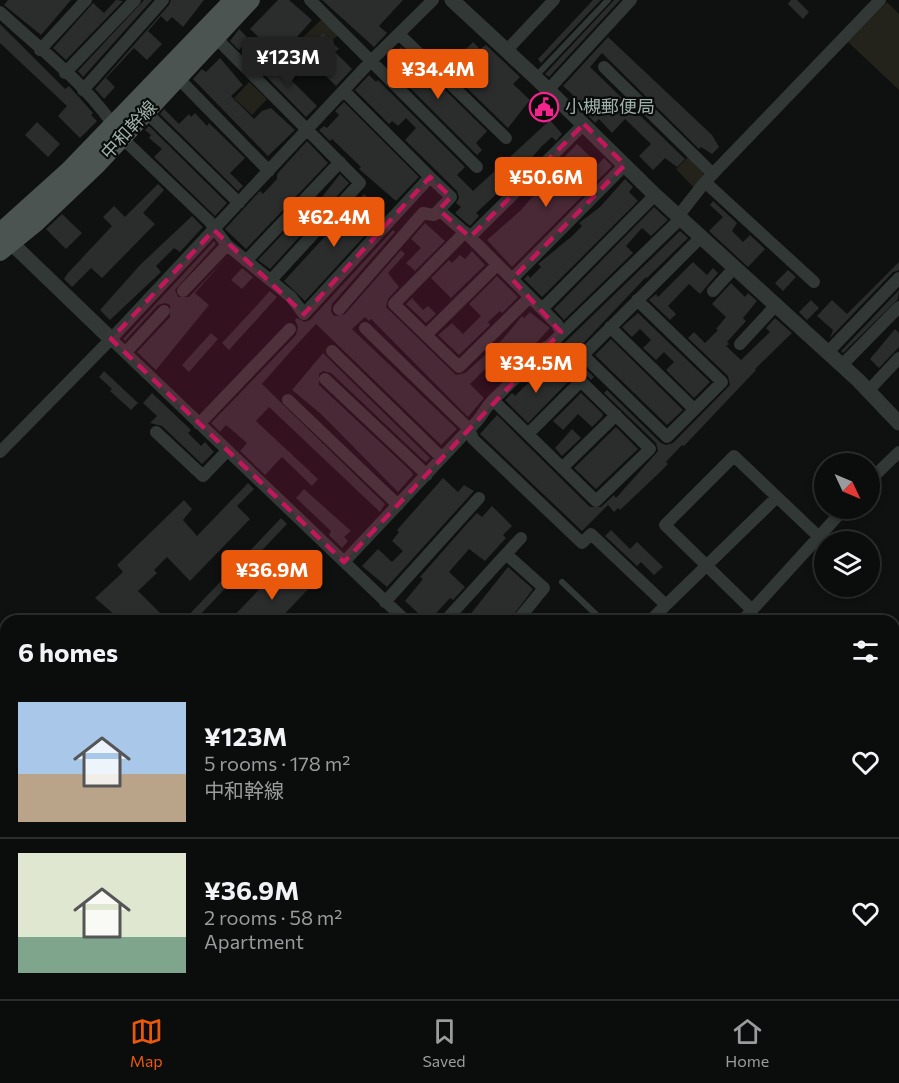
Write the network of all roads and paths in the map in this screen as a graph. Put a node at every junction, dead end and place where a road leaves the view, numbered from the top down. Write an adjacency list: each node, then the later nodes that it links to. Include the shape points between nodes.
1 (86, 0): 16 (street)
2 (135, 0): 20 (street)
3 (163, 0): 24 (street)
4 (234, 0): 29 (main road, 中和幹線)
5 (251, 0): 15 (main road, 中和幹線)
6 (310, 0): 18 (street)
7 (433, 0): 14 (street)
8 (452, 0): 17 (street)
9 (554, 0): 17 (street)
10 (608, 0): 21 (lane)
11 (631, 0): 23 (street)
12 (880, 0): 36 (street)
13 (0, 12): 16 (street)
14 (399, 34): 18 (street); 30 (street)
15 (215, 37): 22 (main road, 中和幹線); 28 (street)
16 (40, 50): 20 (street)
17 (507, 50): 21 (street)
18 (371, 61): 25 (street); 33 (street)
19 (604, 67): 36 (street)
20 (65, 73): 24 (street)
21 (535, 76): 23 (street)
22 (178, 78): 26 (main road, 中和幹線); 34 (street)
23 (549, 89): 27 (street)
24 (83, 90): 29 (street)
25 (344, 91): 28 (street); 35 (street)
26 (146, 112): 29 (main road, 中和幹線); 38 (street)
27 (584, 124): 32 (street); 42 (street)
28 (307, 128): 31 (street); 34 (street)
29 (117, 130): 41 (street); 44 (main road, 中和幹線, via 96,166)
30 (506, 138)
31 (340, 162): 46 (street); 51 (street, via 360,183)
32 (625, 165): 37 (street); 50 (street)
33 (477, 167)
34 (269, 171): 38 (street)
35 (430, 177): 39 (street, via 451,197); 51 (street, via 304,314)
36 (709, 178): 40 (street); 52 (street)
37 (655, 195): 40 (street); 60 (street)
38 (239, 203): 41 (street)
39 (439, 210): 42 (street); 59 (street, via 434,215 423,213)
40 (679, 215): 43 (street); 65 (street, via 676,223 569,330)
41 (214, 230): 45 (street); 67 (street)
42 (468, 235): 47 (street); 66 (street, via 394,304)
43 (701, 237): 48 (street); 56 (street)
44 (3, 240): 67 (street)
45 (226, 244): 46 (street); 53 (street)
46 (246, 261): 51 (street)
47 (497, 265): 50 (street); 66 (street)
48 (735, 267): 54 (street); 57 (street)
49 (899, 278): 72 (street)
50 (512, 279): 55 (street)
51 (272, 280)
52 (814, 282)
53 (183, 291)
54 (713, 291)
55 (530, 297): 60 (street); 66 (street, via 459,367)
56 (637, 300): 62 (street); 80 (street, via 722,381)
57 (776, 305): 68 (street); 72 (street)
58 (899, 307): 74 (street)
59 (339, 309)
60 (542, 309): 65 (street)
61 (164, 311): 71 (street)
62 (610, 327): 80 (street); 80 (street, via 582,355 667,436)
63 (365, 328): 84 (street)
64 (290, 329): 83 (street)
65 (561, 332): 69 (street)
66 (426, 335)
67 (111, 339): 71 (street); 88 (street)
68 (740, 344)
69 (546, 347): 76 (street); 79 (street)
70 (332, 351): 90 (street)
71 (126, 352): 83 (street)
72 (828, 352): 74 (street)
73 (899, 357): 77 (street)
74 (842, 365): 77 (street)
75 (325, 379): 93 (street)
76 (581, 381): 81 (street); 86 (street)
77 (868, 390): 82 (street)
78 (288, 400): 96 (street)
79 (493, 400): 84 (street, via 484,409 482,419); 86 (street)
80 (694, 409)
81 (616, 416): 91 (street); 91 (street, via 650,449 596,501)
82 (899, 423)
83 (199, 424): 87 (street)
84 (469, 429): 90 (street); 107 (street, via 473,439 582,543 591,534)
85 (156, 432): 87 (street, via 203,476)
86 (528, 434): 91 (street)
87 (227, 451): 103 (street)
88 (0, 452)
89 (899, 452): 92 (street)
90 (442, 458): 93 (street)
91 (562, 468)
92 (880, 470)
93 (427, 475): 96 (street)
94 (777, 497): 99 (street); 104 (street); 104 (street, via 734,456 665,525)
95 (479, 498): 106 (street)
96 (398, 505): 103 (street)
97 (835, 519): 98 (street)
98 (824, 531)
99 (814, 532)
100 (521, 538): 102 (street)
101 (814, 542): 108 (street)
102 (506, 554): 110 (street); 111 (street, via 544,588)
103 (344, 562): 106 (street)
104 (708, 567): 107 (street); 108 (street)
105 (562, 582): 112 (lane)
106 (385, 602): 109 (street)
107 (666, 605): 113 (street)
108 (752, 610): 114 (street)
109 (399, 615)
110 (450, 615)
111 (522, 615)
112 (597, 615)
113 (656, 615)
114 (747, 615)

